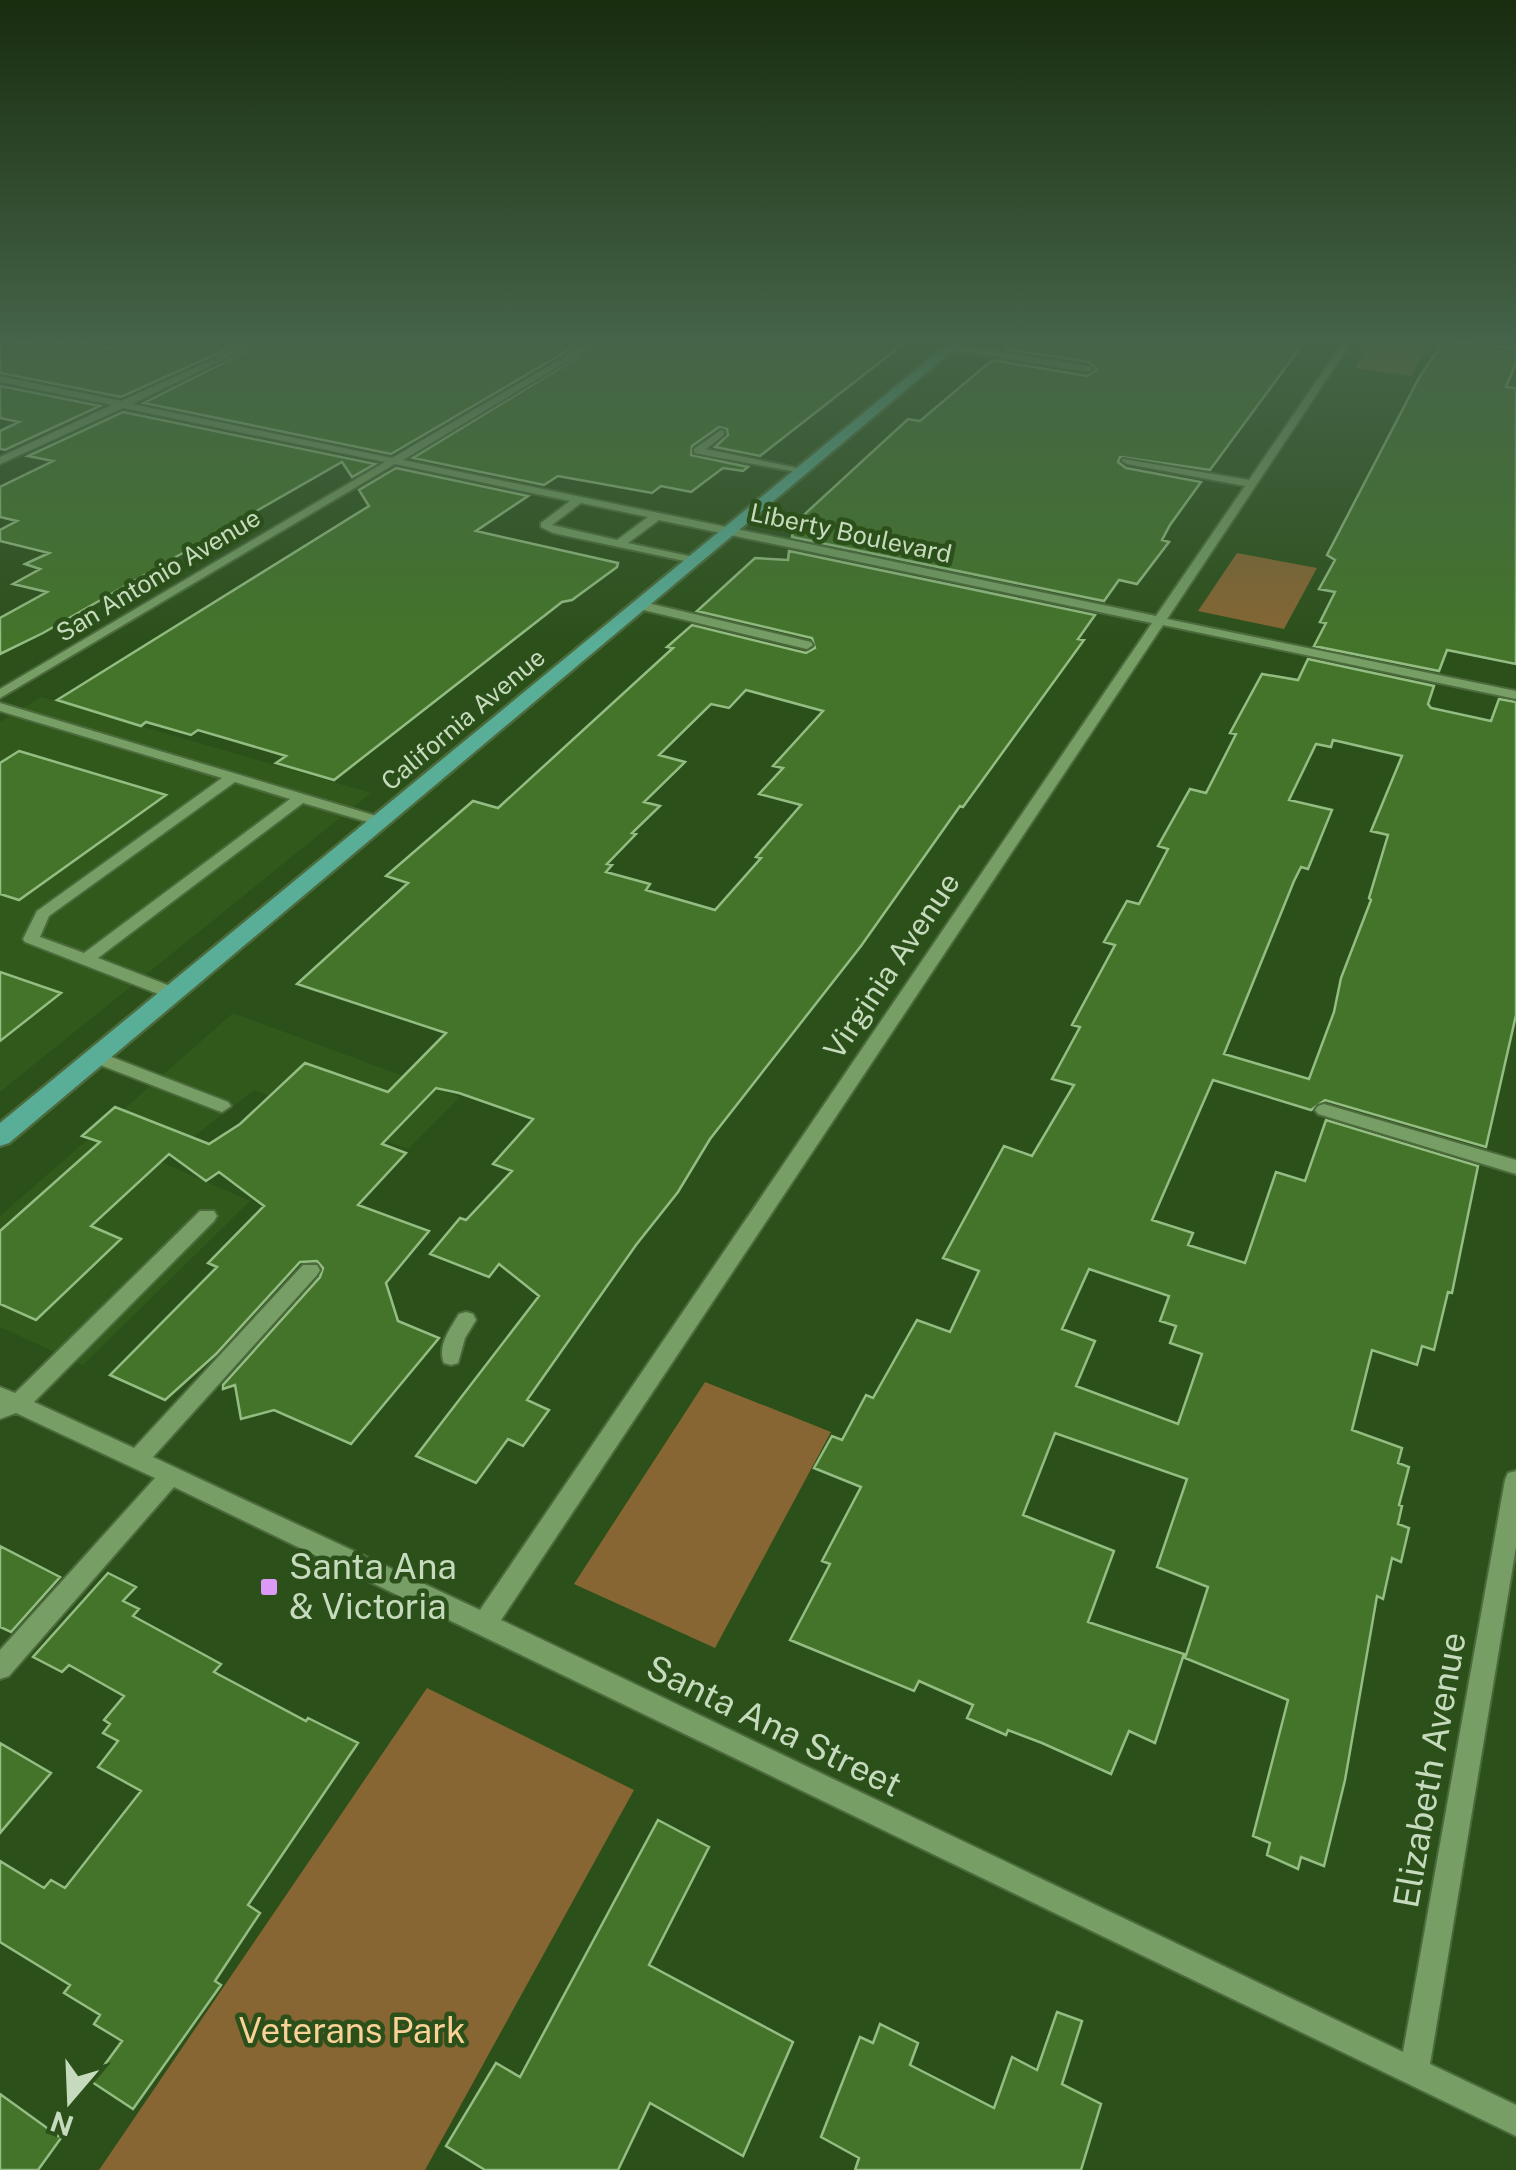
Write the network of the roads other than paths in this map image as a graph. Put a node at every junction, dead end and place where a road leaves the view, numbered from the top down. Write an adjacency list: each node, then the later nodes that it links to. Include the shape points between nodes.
1 (42, 442): 9 (street)
2 (305, 442): 7 (street, Liberty Boulevard)
3 (427, 442): 7 (street, San Antonio Avenue)
4 (709, 442): 10 (street, via 698,451)
5 (835, 442): 10 (main road, California Avenue)
6 (1280, 442): 11 (street, Virginia Avenue)
7 (395, 461): 12 (street, Liberty Boulevard); 20 (street, San Antonio Avenue)
8 (1128, 461): 11 (street)
9 (0, 462)
10 (802, 470): 14 (main road, California Avenue)
11 (1252, 484): 18 (street, Virginia Avenue)
12 (578, 500): 13 (street, Liberty Boulevard); 15 (street, via 545,525)
13 (657, 516): 14 (street, Liberty Boulevard); 15 (street)
14 (731, 531): 16 (main road, California Avenue); 18 (street, Liberty Boulevard)
15 (619, 544): 16 (street)
16 (694, 560): 17 (main road, California Avenue)
17 (639, 605): 19 (street); 25 (main road, California Avenue)
18 (1160, 621): 21 (street, Liberty Boulevard); 41 (street, Virginia Avenue)
19 (807, 646)
20 (0, 694)
21 (1516, 694)
22 (0, 707): 23 (street)
23 (232, 778): 24 (street); 26 (street, via 42,914 31,939)
24 (301, 798): 25 (street); 26 (street)
25 (378, 822): 27 (main road, California Avenue)
26 (86, 959): 27 (street)
27 (172, 993): 28 (main road, California Avenue)
28 (96, 1057): 29 (street); 31 (main road, California Avenue)
29 (222, 1106)
30 (1324, 1110): 32 (street)
31 (0, 1137)
32 (1516, 1166)
33 (207, 1216): 37 (street)
34 (310, 1270): 38 (street)
35 (466, 1320): 36 (street)
36 (451, 1357)
37 (6, 1403): 38 (street, Santa Ana Street)
38 (138, 1459): 39 (street, Santa Ana Street)
39 (172, 1475): 41 (street, Santa Ana Street); 42 (street)
40 (1516, 1480): 43 (street, Elizabeth Avenue)
41 (484, 1625): 43 (street, Santa Ana Street)
42 (0, 1668)
43 (1414, 2073): 44 (street, Santa Ana Street)
44 (1516, 2121)

